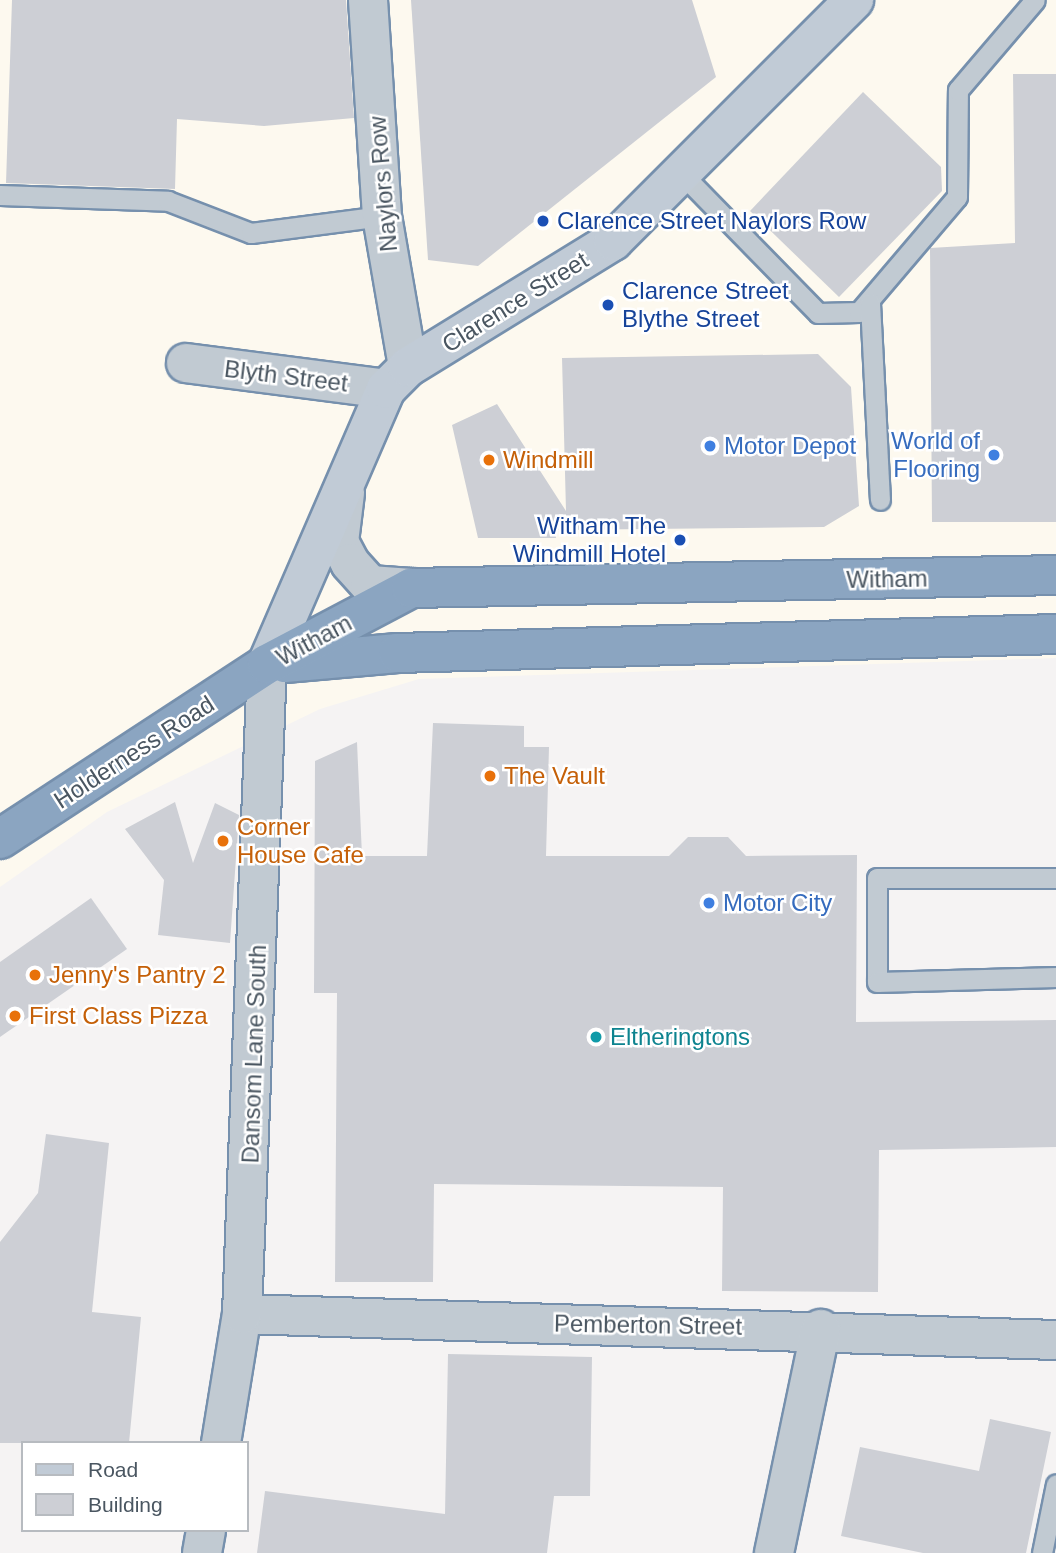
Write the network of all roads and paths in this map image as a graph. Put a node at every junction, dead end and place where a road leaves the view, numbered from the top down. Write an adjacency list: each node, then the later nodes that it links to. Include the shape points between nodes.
1 (368, 0): 6 (street, Naylors Row)
2 (854, 0): 4 (street, Clarence Street)
3 (1035, 0): 7 (lane, via 957,90 957,197)
4 (681, 173): 7 (lane, via 818,313 844,317); 9 (street, Clarence Street, via 613,240)
5 (0, 195): 6 (lane, via 168,201 251,233)
6 (383, 216): 9 (street, Naylors Row)
7 (870, 303): 11 (lane)
8 (186, 363): 9 (street, Blyth Street)
9 (397, 378): 10 (street)
10 (349, 463): 13 (street, via 339,542 370,585); 15 (street)
11 (880, 500)
12 (1056, 576): 13 (highway, Witham)
13 (411, 588): 15 (highway, Witham)
14 (1056, 634): 15 (highway, Witham, via 398,653)
15 (267, 664): 16 (highway, Holderness Road); 19 (street, Dansom Lane South)
16 (0, 839)
17 (1056, 878): 18 (lane, via 877,878 877,982)
18 (1056, 977)
19 (242, 1314): 20 (street, Pemberton Street); 22 (street, Dansom Lane South)
20 (821, 1329): 21 (street, Pemberton Street); 26 (street)
21 (1056, 1339)
22 (221, 1441)
23 (1056, 1484): 27 (lane)
24 (206, 1532): 25 (street)
25 (202, 1553)
26 (774, 1553)
27 (1042, 1553)

